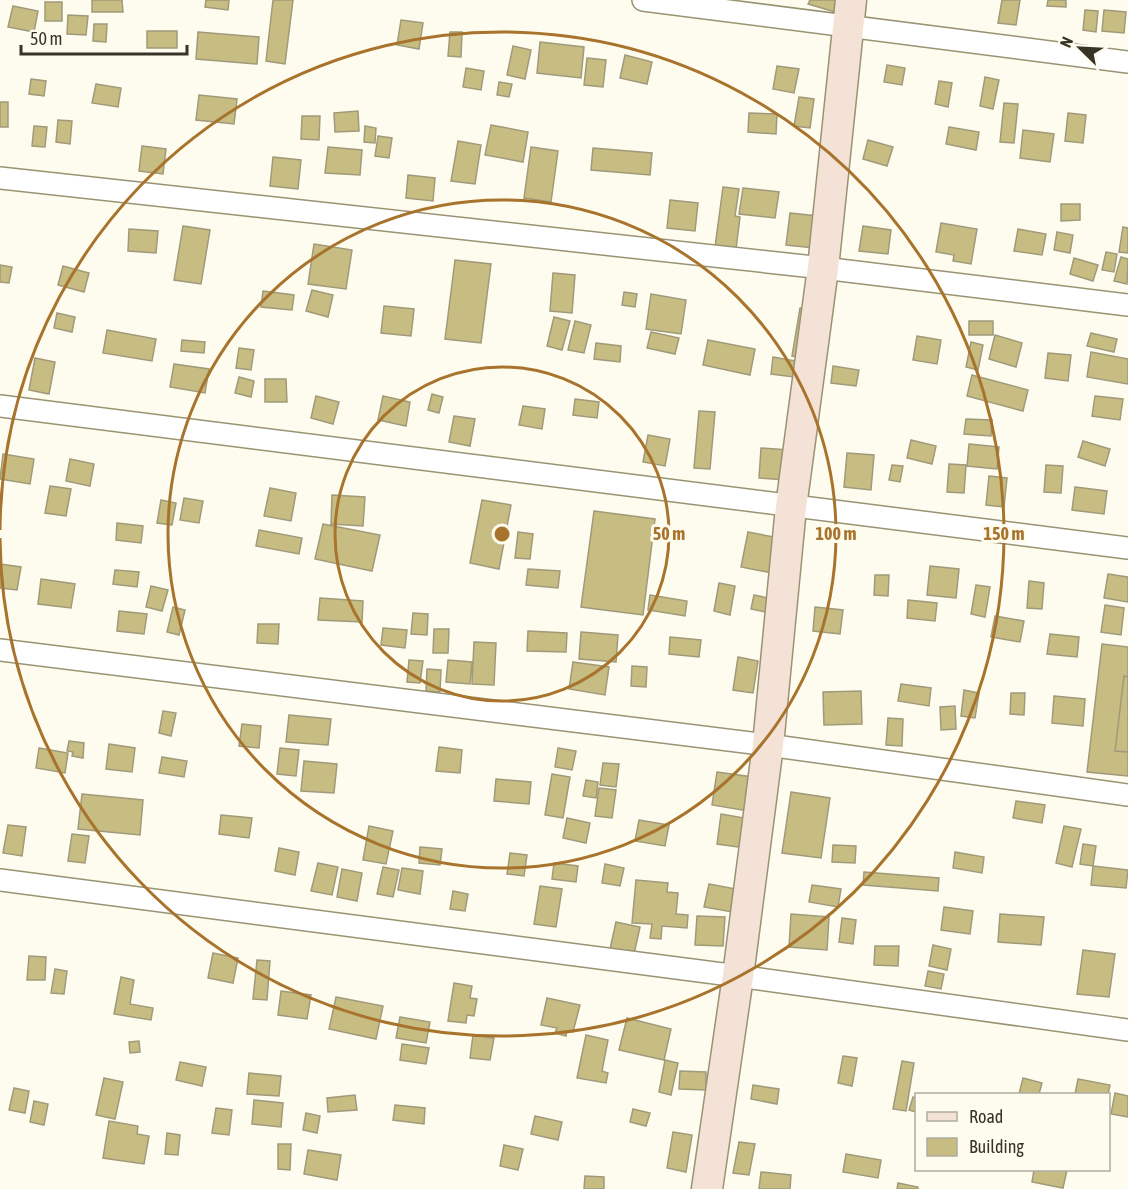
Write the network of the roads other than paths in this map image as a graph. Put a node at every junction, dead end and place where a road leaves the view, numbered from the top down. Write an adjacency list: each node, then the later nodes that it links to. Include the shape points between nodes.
1 (643, 0): 2 (street)
2 (850, 13): 3 (street); 5 (street)
3 (1128, 62)
4 (0, 177): 5 (street)
5 (823, 268): 6 (street); 8 (street)
6 (1128, 305)
7 (0, 406): 8 (street)
8 (791, 507): 9 (street); 11 (street)
9 (1128, 548)
10 (0, 650): 11 (street)
11 (768, 746): 12 (street); 14 (street)
12 (1128, 795)
13 (0, 880): 14 (street)
14 (738, 976): 15 (street); 16 (street)
15 (1128, 1030)
16 (707, 1189)

